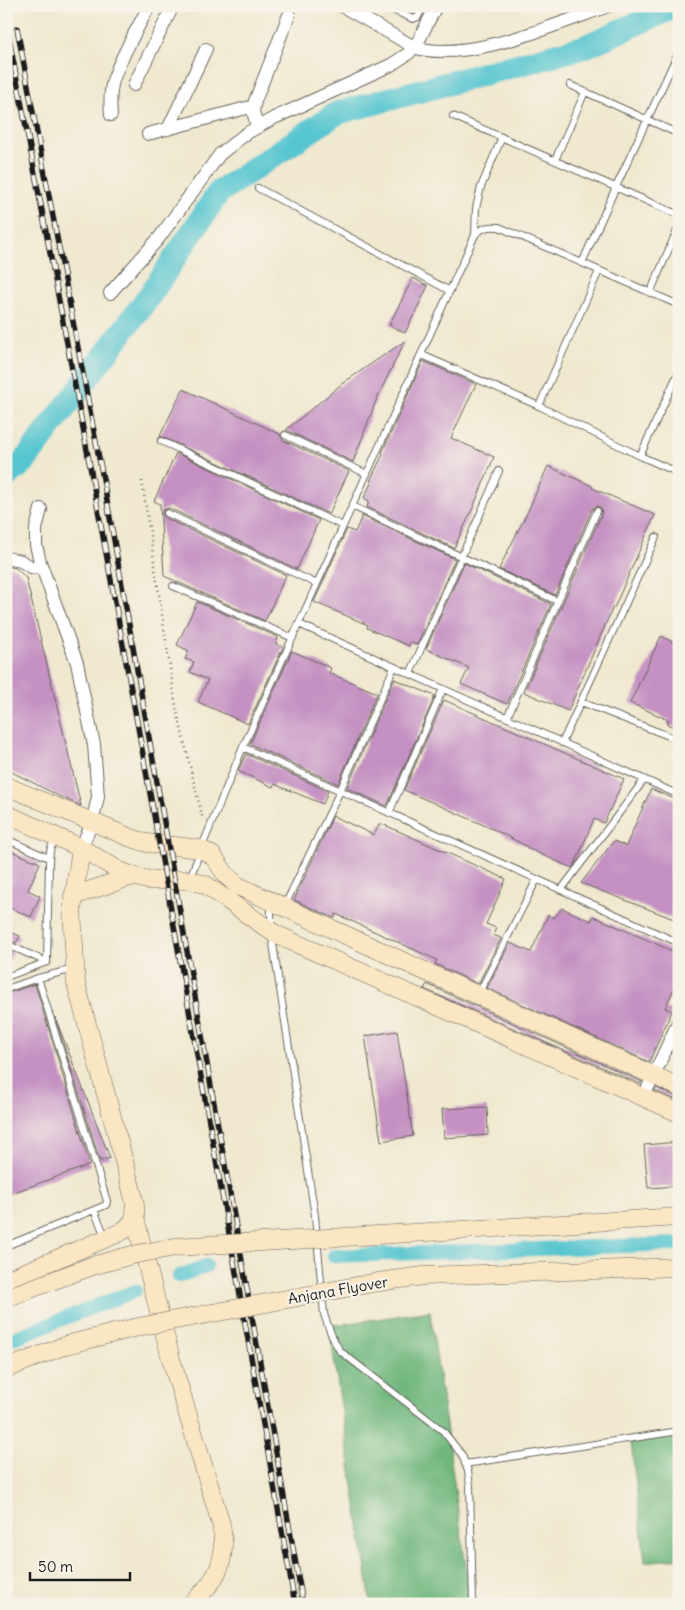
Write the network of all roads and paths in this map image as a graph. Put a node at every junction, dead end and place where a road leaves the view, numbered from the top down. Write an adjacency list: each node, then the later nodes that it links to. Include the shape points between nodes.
1 (149, 6): 16 (street, via 114,78)
2 (173, 6): 12 (street)
3 (342, 6): 9 (street)
4 (384, 6): 5 (lane, via 413,19 418,17)
5 (423, 6)
6 (436, 6): 9 (street)
7 (608, 6): 9 (street, via 516,38 460,51)
8 (289, 15): 15 (street)
9 (414, 47): 19 (street, via 391,65)
10 (206, 49): 20 (street)
11 (679, 52): 18 (lane)
12 (134, 85)
13 (570, 85): 14 (lane)
14 (585, 92): 18 (lane); 24 (lane)
15 (254, 106): 19 (street); 20 (street)
16 (111, 115)
17 (453, 116): 23 (lane)
18 (646, 120): 22 (lane); 25 (lane)
19 (257, 127): 33 (street, via 220,154 159,238)
20 (168, 129): 21 (street)
21 (148, 134)
22 (679, 134)
23 (502, 137): 24 (lane); 29 (lane, via 481,187)
24 (555, 160): 25 (lane)
25 (616, 187): 27 (lane); 30 (lane)
26 (258, 188): 32 (lane)
27 (679, 215)
28 (679, 226): 34 (lane)
29 (475, 235): 30 (lane, via 490,226 499,227); 32 (lane)
30 (582, 264): 31 (lane)
31 (599, 271): 34 (lane); 38 (lane)
32 (450, 291): 36 (lane)
33 (110, 293)
34 (650, 293): 35 (lane)
35 (679, 305)
36 (422, 355): 38 (lane); 44 (lane)
37 (679, 370): 41 (lane)
38 (540, 406): 41 (lane)
39 (285, 435): 44 (lane)
40 (160, 441): 50 (lane)
41 (640, 456): 43 (lane)
42 (499, 470): 52 (lane)
43 (679, 473)
44 (367, 474): 46 (lane)
45 (142, 481): 77 (path, via 176,707)
46 (352, 506): 50 (lane); 52 (lane)
47 (41, 509): 54 (street, via 36,545)
48 (597, 511): 57 (lane)
49 (167, 513): 55 (lane)
50 (343, 526): 55 (lane)
51 (656, 537): 63 (lane)
52 (461, 557): 57 (lane); 61 (lane)
53 (6, 558): 54 (street, via 21,561 30,568)
54 (42, 568): 74 (street, via 77,663 92,736 98,797)
55 (317, 584): 58 (lane)
56 (173, 586): 59 (lane)
57 (557, 601): 64 (lane)
58 (299, 624): 59 (lane); 60 (lane)
59 (292, 638): 67 (lane)
60 (394, 667): 61 (lane); 70 (lane)
61 (410, 674): 62 (lane)
62 (443, 689): 64 (lane); 72 (lane)
63 (581, 702): 65 (lane); 66 (lane)
64 (507, 718): 66 (lane)
65 (679, 740)
66 (562, 743): 68 (lane)
67 (243, 747): 70 (lane); 77 (lane)
68 (644, 780): 71 (lane); 83 (lane)
69 (6, 786): 74 (main road)
70 (340, 791): 72 (lane); 85 (lane)
71 (679, 795)
72 (389, 812): 81 (lane)
73 (6, 814): 75 (main road)
74 (92, 822): 77 (main road, via 147,843); 78 (street)
75 (56, 836): 78 (main road); 79 (lane)
76 (6, 839): 79 (lane)
77 (204, 843): 82 (lane); 85 (main road, via 226,875 238,886)
78 (81, 848): 80 (main road); 84 (main road)
79 (49, 858): 89 (lane)
80 (133, 876): 82 (main road, via 148,880); 84 (main road)
81 (537, 879): 83 (lane); 94 (lane)
82 (190, 880): 86 (main road, via 206,885)
83 (561, 890): 87 (lane)
84 (73, 896): 90 (main road)
85 (277, 905): 86 (lane); 94 (main road)
86 (271, 931): 98 (main road); 110 (lane, via 315,1216 324,1314 332,1339 340,1351 442,1431 462,1455)
87 (679, 943)
88 (6, 944): 89 (lane)
89 (47, 962): 91 (lane)
90 (75, 968): 92 (lane); 102 (main road, via 80,1003 132,1191)
91 (6, 977)
92 (38, 978): 93 (lane); 100 (lane, via 107,1200 106,1205)
93 (6, 989)
94 (477, 996): 96 (main road)
95 (679, 1021): 96 (street)
96 (653, 1076): 97 (main road); 98 (street)
97 (676, 1080)
98 (643, 1098): 99 (main road)
99 (679, 1114)
100 (94, 1210): 103 (lane); 104 (lane)
101 (679, 1217): 107 (main road, bridge, via 175,1247 92,1266)
102 (135, 1218): 103 (main road, via 128,1228); 111 (main road, via 224,1537 224,1557 217,1574)
103 (106, 1238): 106 (main road)
104 (6, 1246)
105 (679, 1268): 108 (main road, Anjana Flyover, bridge, via 423,1276 378,1282 138,1327 66,1345)
106 (6, 1280)
107 (6, 1298)
108 (6, 1368)
109 (679, 1431): 110 (lane)
110 (465, 1464): 112 (lane, via 470,1486)
111 (191, 1604)
112 (473, 1604)

